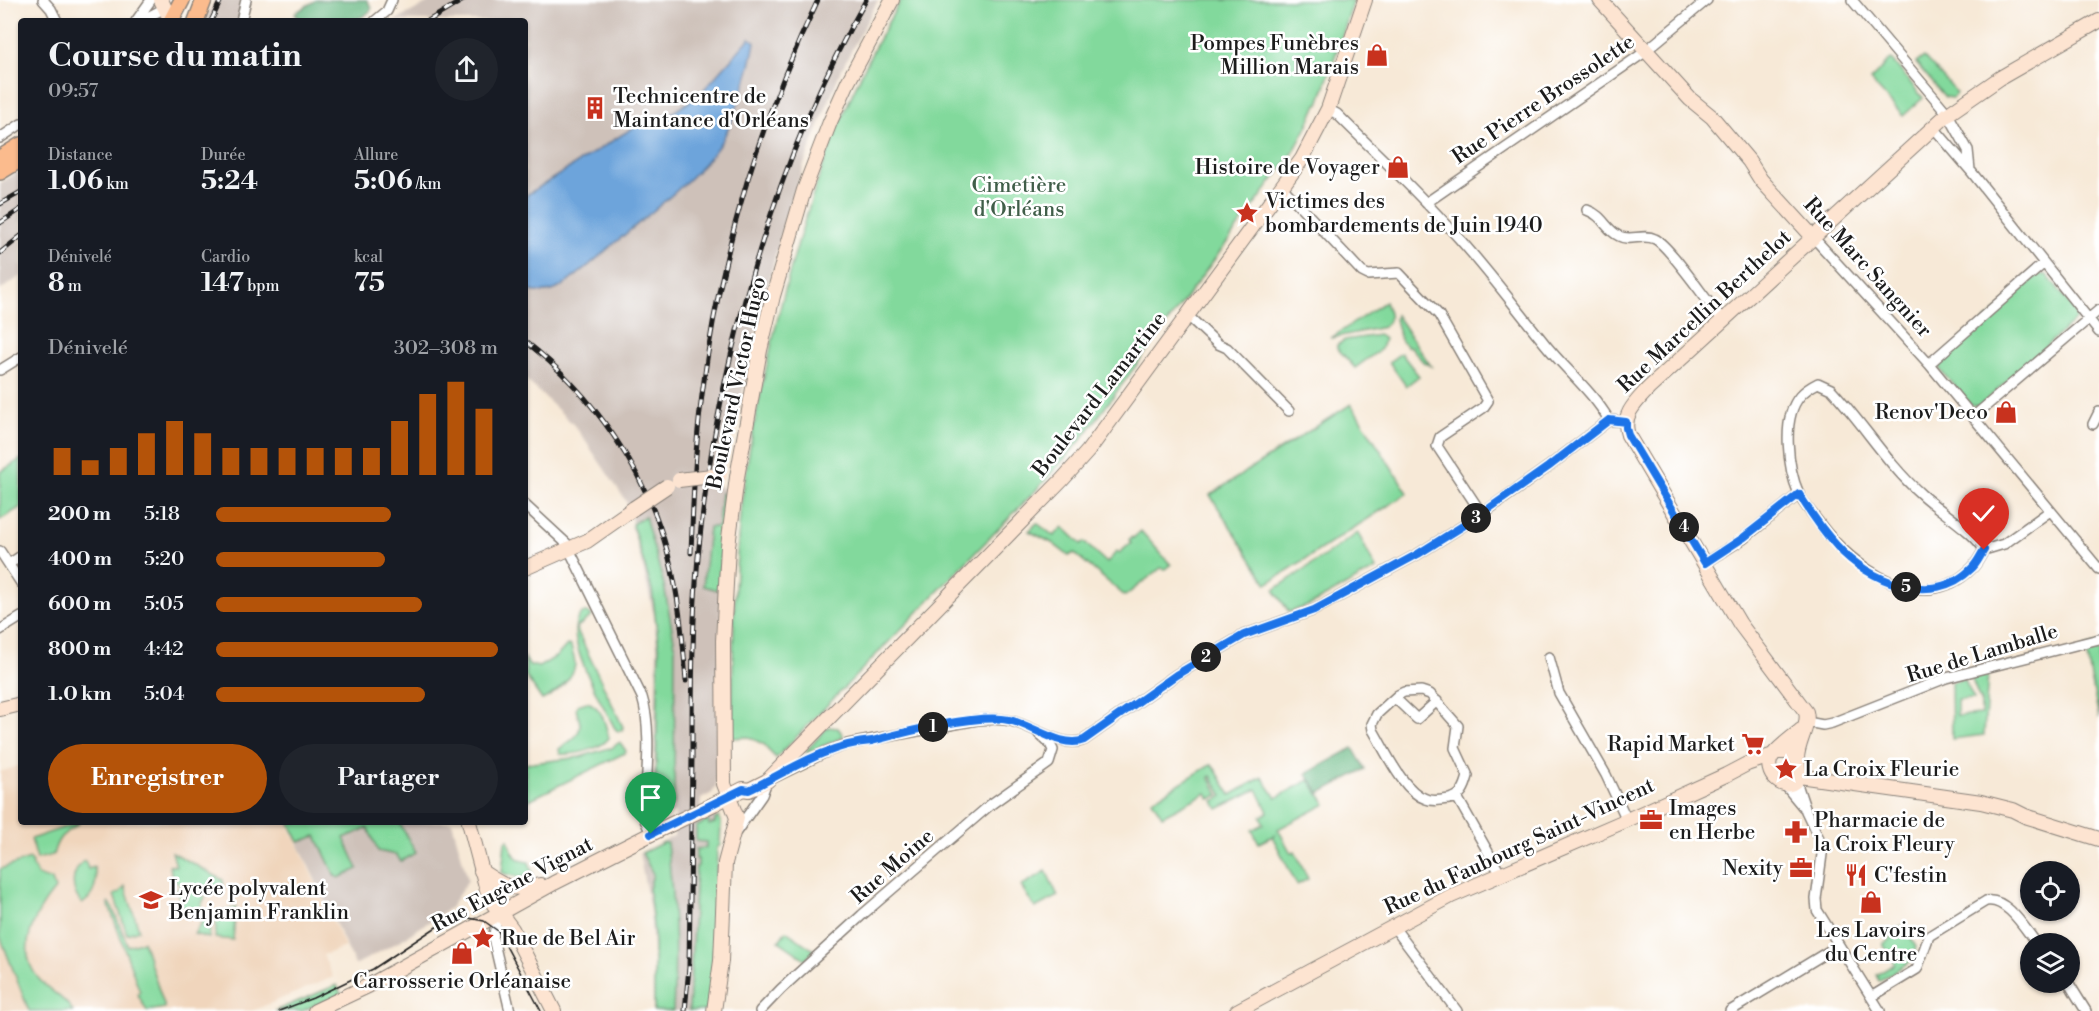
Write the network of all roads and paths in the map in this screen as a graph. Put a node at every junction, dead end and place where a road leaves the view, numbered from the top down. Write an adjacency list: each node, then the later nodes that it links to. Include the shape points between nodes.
1 (43, 0): 13 (street)
2 (151, 0): 14 (street)
3 (182, 0): 12 (main road)
4 (204, 0): 16 (main road)
5 (246, 0): 17 (street)
6 (392, 0): 18 (street)
7 (892, 0): 48 (street, Boulevard Victor Hugo, via 848,82 804,190 771,307)
8 (1365, 0): 21 (street, Boulevard Lamartine)
9 (1600, 0): 20 (street, Rue Marc Sangnier)
10 (1707, 0): 20 (street, Rue Pierre Brossolette)
11 (1852, 0): 22 (street)
12 (167, 12): 15 (street)
13 (56, 18)
14 (140, 18)
15 (148, 18)
16 (197, 18)
17 (242, 18)
18 (379, 18)
19 (2099, 21): 22 (street, Rue Marcellin Berthelot, via 2000,78)
20 (1646, 51): 32 (street, Rue Pierre Brossolette); 34 (street, Rue Marc Sangnier, via 1712,117 1761,180)
21 (1328, 110): 31 (street, Boulevard Lamartine); 32 (street, via 1337,114)
22 (1948, 114): 24 (street, Rue Marcellin Berthelot); 29 (street, via 1968,150)
23 (18, 126): 25 (street)
24 (1934, 128): 29 (street); 34 (street, Rue Marcellin Berthelot)
25 (0, 138)
26 (18, 147): 27 (main road)
27 (0, 158)
28 (18, 161): 30 (main road)
29 (1970, 170): 35 (street)
30 (0, 172)
31 (1282, 187): 37 (street, Boulevard Lamartine); 56 (street, via 1362,272 1399,273 1439,315 1488,401 1440,437 1437,446)
32 (1426, 203): 47 (street, via 1495,280)
33 (1587, 210): 39 (street, via 1596,213 1619,236 1651,237 1662,243)
34 (1813, 237): 39 (street, Rue Marcellin Berthelot); 42 (street, Rue Marc Sangnier)
35 (2044, 263): 38 (street); 42 (street)
36 (2099, 310): 38 (street)
37 (1187, 315): 44 (street, via 1227,348); 81 (street, Boulevard Lamartine, via 1062,480)
38 (2088, 318): 40 (street); 46 (street)
39 (1723, 320): 49 (street, Rue Marcellin Berthelot, via 1639,398)
40 (2099, 332)
41 (18, 359): 43 (street)
42 (1929, 364): 46 (street, Rue Marc Sangnier)
43 (0, 370)
44 (1289, 411)
45 (2099, 412): 50 (street)
46 (1972, 417): 55 (street, Rue Marc Sangnier)
47 (1606, 419): 49 (street); 56 (street)
48 (747, 420): 51 (street, via 738,431 731,463); 52 (street, Boulevard Victor Hugo)
49 (1626, 422): 61 (street, Rue Marcellin Berthelot, via 1628,435)
50 (2093, 424)
51 (720, 475): 52 (street); 57 (street, bridge, via 673,483)
52 (737, 477): 82 (street, Boulevard Victor Hugo, via 728,546 723,641 724,784)
53 (1799, 494): 58 (street, via 1838,547 1864,569 1897,584 1922,589 1950,583 1972,569); 58 (street, via 1788,447 1791,417 1799,397 1822,384 1838,396 1919,493 1976,538); 61 (street)
54 (528, 508): 57 (street)
55 (2050, 511): 58 (street, via 2004,544); 64 (street, Rue Marc Sangnier)
56 (1482, 514): 75 (street, via 1314,610 1244,635 1176,675 1084,740 1071,743)
57 (570, 549): 63 (street); 86 (street, via 646,709 645,820)
58 (1984, 550)
59 (0, 551): 62 (street)
60 (18, 558): 62 (street)
61 (1705, 563): 74 (street, Rue Marcellin Berthelot, via 1740,624 1806,712)
62 (9, 564): 65 (street)
63 (528, 567)
64 (2099, 569)
65 (18, 578)
66 (18, 619): 67 (street)
67 (0, 630)
68 (2099, 639): 74 (street, Rue de Lamballe, via 1946,678 1832,723)
69 (1549, 657): 84 (street, via 1559,693)
70 (1395, 698): 71 (street, via 1404,692 1421,691); 71 (street, via 1417,720); 83 (street, via 1372,724 1397,770 1414,792 1426,800)
71 (1437, 700): 83 (street, via 1458,726 1455,748 1468,776)
72 (18, 705): 73 (street)
73 (0, 709)
74 (1807, 723): 76 (street); 77 (street)
75 (1032, 729): 81 (street, via 1009,720 977,720 856,742); 102 (street, Rue Moine, via 1050,744 1053,756 1049,763 990,806 862,915)
76 (1775, 753): 77 (street, via 1789,752); 78 (street, via 1770,761); 79 (street, Rue du Faubourg Saint-Vincent)
77 (1797, 759): 80 (street, via 1799,767)
78 (1771, 772): 79 (street, Rue du Faubourg Saint-Vincent, via 1749,769); 80 (street, via 1778,782)
79 (1726, 775): 84 (street, Rue du Faubourg Saint-Vincent)
80 (1793, 780): 88 (street, via 1981,802); 95 (street, via 1823,847 1816,907)
81 (767, 781): 82 (street, Boulevard Lamartine); 87 (street)
82 (729, 796): 86 (street, Rue Eugène Vignat, bridge); 87 (street, Boulevard Victor Hugo, via 737,818)
83 (1457, 797): 90 (street)
84 (1627, 820): 90 (street, Rue du Faubourg Saint-Vincent)
85 (470, 825): 89 (street)
86 (654, 833): 91 (street, Rue Eugène Vignat)
87 (733, 837): 101 (street, Boulevard Victor Hugo, via 725,863 721,961)
88 (2099, 839)
89 (481, 871): 91 (street, via 513,888); 92 (street, via 489,898)
90 (1501, 875): 93 (street, Rue du Faubourg Saint-Vincent)
91 (554, 883): 92 (street, Rue Eugène Vignat)
92 (500, 912): 98 (street); 99 (street, Rue Eugène Vignat); 100 (street, via 493,938)
93 (1393, 927): 103 (street, Rue du Faubourg Saint-Vincent); 104 (street)
94 (2028, 933): 97 (street, via 2002,903 1986,901 1929,936 1917,969)
95 (1839, 945): 97 (street); 105 (street)
96 (2075, 993): 107 (street)
97 (1871, 997): 106 (street)
98 (553, 1010)
99 (315, 1011)
100 (510, 1011)
101 (714, 1011)
102 (760, 1011)
103 (1237, 1011)
104 (1457, 1011)
105 (1730, 1011)
106 (1880, 1011)
107 (2086, 1011)

